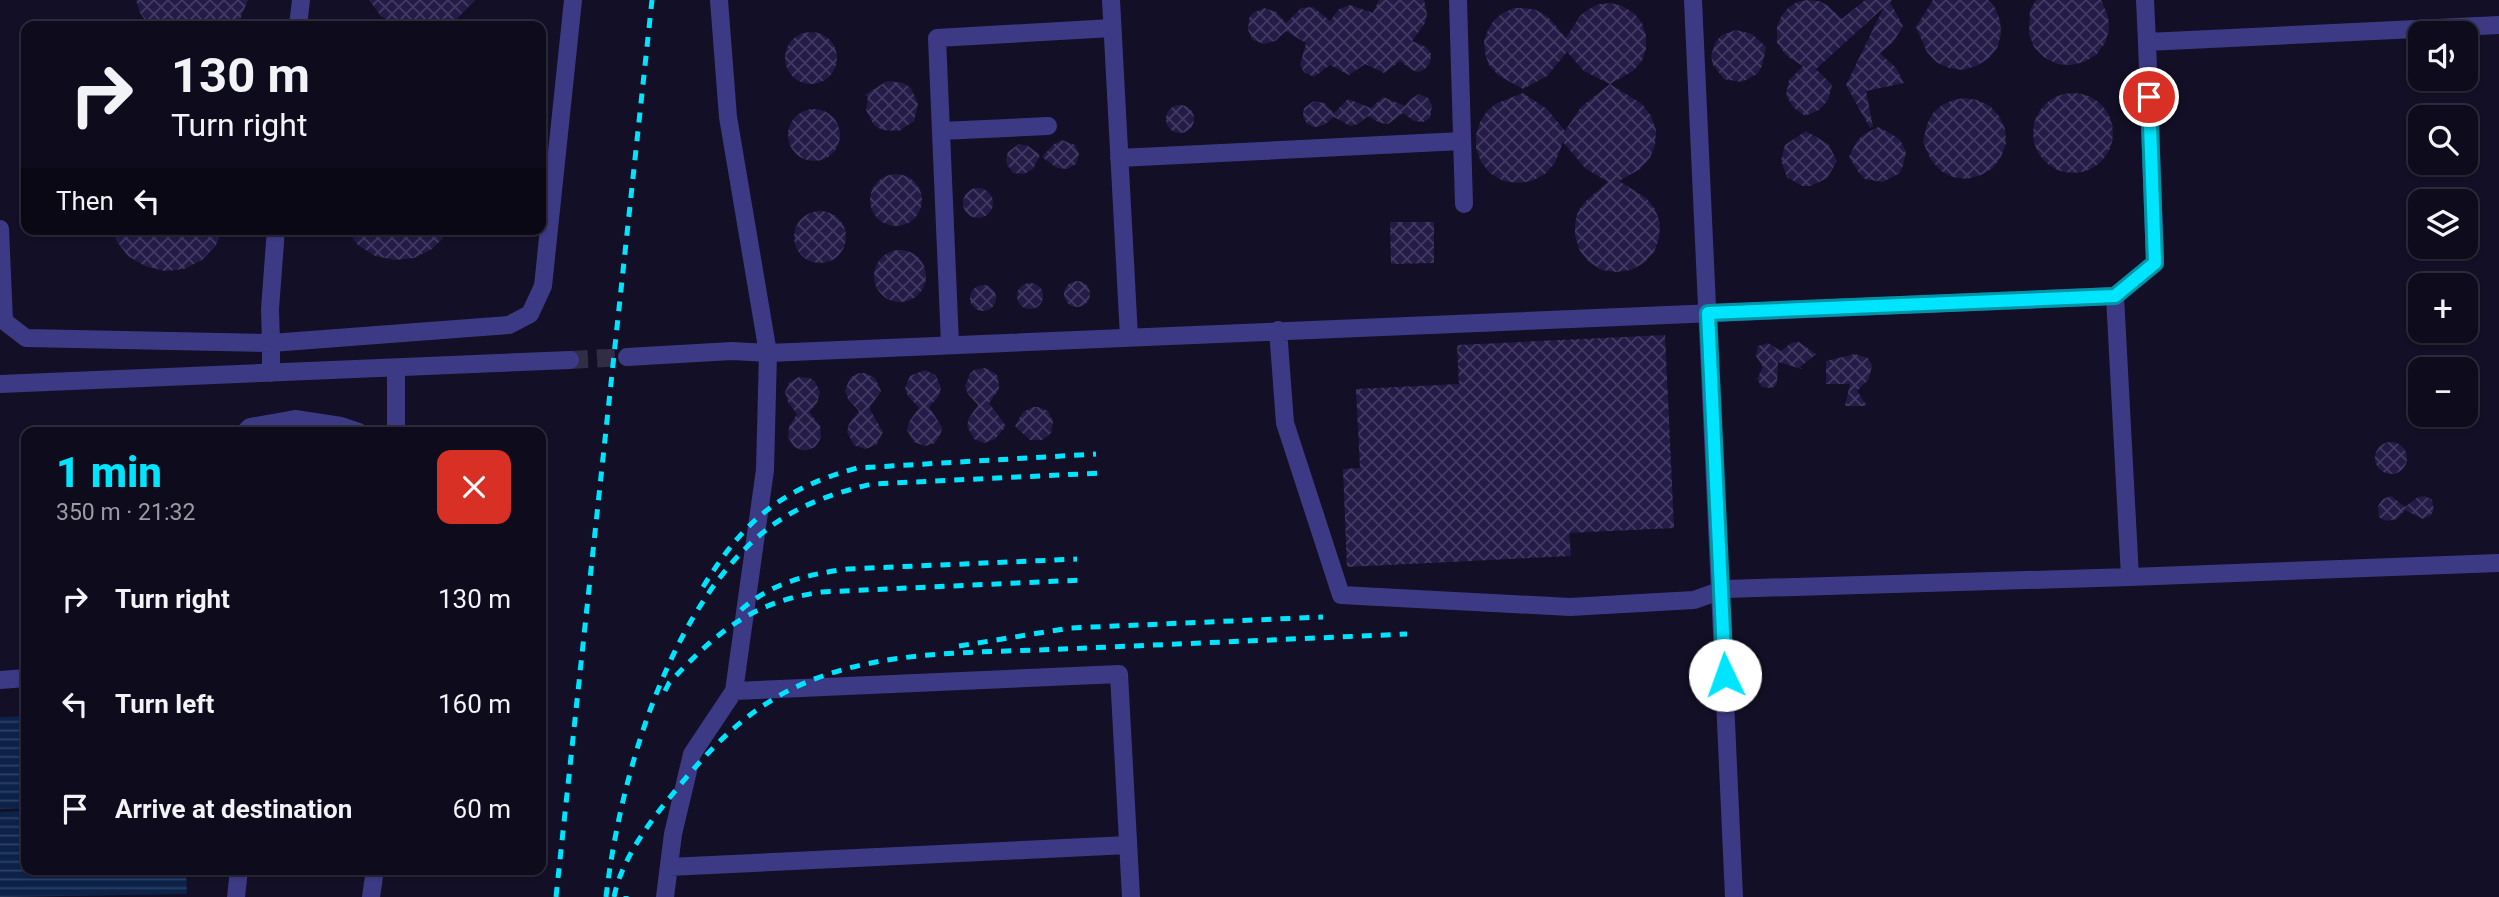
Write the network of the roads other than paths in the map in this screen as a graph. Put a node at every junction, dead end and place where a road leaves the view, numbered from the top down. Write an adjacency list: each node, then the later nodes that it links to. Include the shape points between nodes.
1 (301, 0): 8 (lane)
2 (573, 0): 23 (lane, via 543,286 530,314 509,325)
3 (719, 0): 25 (lane, via 728,117)
4 (1111, 0): 10 (lane)
5 (1458, 0): 14 (lane)
6 (1693, 0): 20 (lane)
7 (2146, 0): 11 (lane)
8 (299, 21)
9 (2499, 25): 11 (lane)
10 (1112, 28): 13 (lane, via 937,38); 15 (lane)
11 (2147, 42): 19 (lane, via 2155,263)
12 (1048, 126): 13 (lane)
13 (941, 131): 24 (lane)
14 (1462, 141): 15 (lane); 16 (lane)
15 (1119, 158): 22 (lane)
16 (1464, 204)
17 (0, 229): 23 (lane, via 4,321 26,338)
18 (276, 235): 23 (lane)
19 (2115, 296): 20 (lane); 35 (lane)
20 (1708, 313): 21 (lane); 36 (lane)
21 (1279, 330): 22 (lane); 36 (lane, via 1285,423 1341,595 1570,607 1694,600)
22 (1129, 337): 24 (lane)
23 (271, 343): 29 (lane)
24 (950, 344): 25 (lane)
25 (768, 353): 26 (lane); 39 (lane, via 765,470)
26 (627, 357)
27 (570, 360): 28 (lane)
28 (396, 368): 29 (lane); 33 (lane)
29 (271, 373): 30 (lane)
30 (0, 384)
31 (250, 427): 32 (lane, via 295,419)
32 (344, 427)
33 (396, 427)
34 (2499, 563): 35 (lane)
35 (2130, 578): 36 (lane)
36 (1721, 590): 48 (lane)
37 (21, 678): 38 (lane)
38 (0, 680)
39 (734, 691): 40 (lane, via 1119,674); 41 (lane, via 692,754)
40 (1128, 845): 41 (lane); 47 (lane)
41 (669, 867): 46 (lane)
42 (238, 875): 44 (lane)
43 (374, 875): 45 (lane)
44 (236, 897)
45 (371, 897)
46 (665, 897)
47 (1131, 897)
48 (1734, 897)

